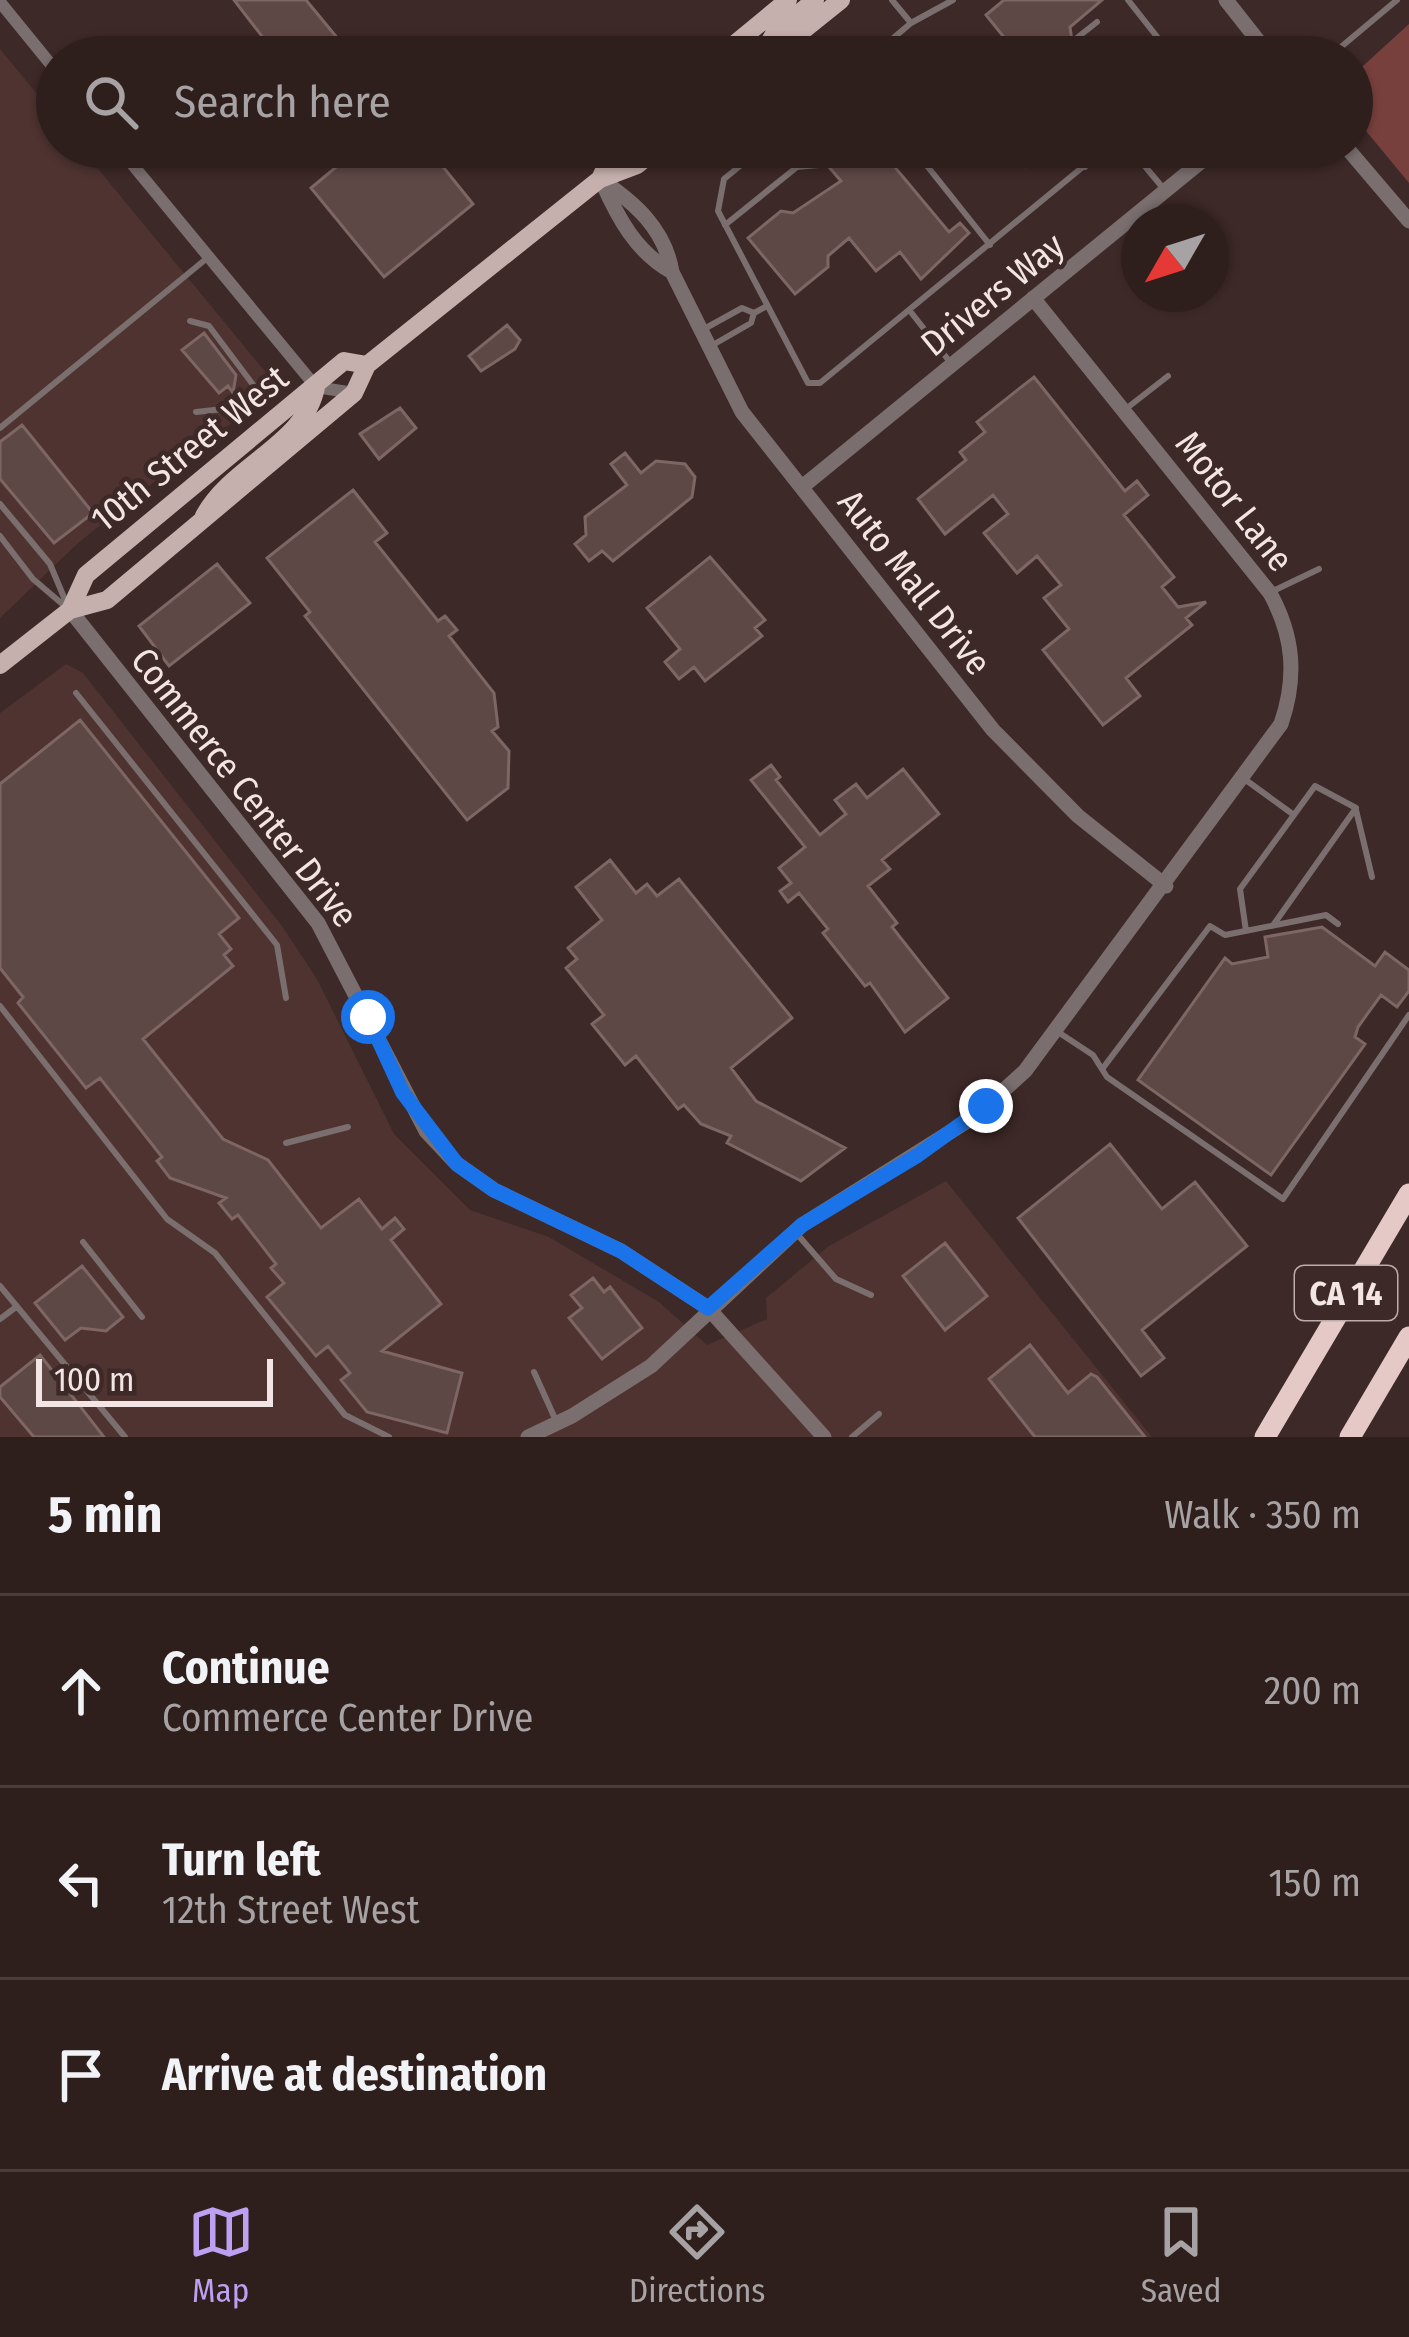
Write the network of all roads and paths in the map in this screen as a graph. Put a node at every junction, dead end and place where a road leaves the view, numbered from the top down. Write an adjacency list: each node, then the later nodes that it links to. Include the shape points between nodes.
1 (19, 0): 10 (lane)
2 (788, 0): 13 (main road)
3 (815, 0): 14 (main road)
4 (841, 0): 15 (main road)
5 (892, 0): 12 (lane)
6 (953, 0): 12 (lane)
7 (1128, 0): 18 (lane)
8 (1226, 0): 19 (street)
9 (1397, 0): 20 (lane)
10 (3, 6): 21 (street)
11 (1096, 22): 17 (lane)
12 (911, 23): 16 (lane)
13 (744, 36)
14 (773, 36)
15 (806, 36)
16 (896, 36)
17 (1079, 36)
18 (1156, 36)
19 (1254, 36)
20 (1354, 36)
21 (36, 46)
22 (136, 168): 37 (street)
23 (605, 168): 32 (main road, 10th Street West)
24 (629, 168): 32 (main road, 10th Street West)
25 (737, 168): 35 (lane, via 724,179 718,211)
26 (796, 168): 35 (lane)
27 (929, 168): 36 (lane)
28 (1083, 168): 36 (lane)
29 (1147, 168): 33 (lane)
30 (1193, 168): 33 (street, Drivers Way)
31 (1364, 168): 34 (street)
32 (600, 179): 43 (street, Auto Mall Drive, via 619,219 651,260 672,272); 46 (main road, 10th Street West)
33 (1165, 191): 38 (street, Drivers Way)
34 (1409, 221)
35 (725, 225): 39 (lane)
36 (990, 245): 40 (lane)
37 (209, 256): 48 (street); 52 (lane)
38 (1033, 298): 45 (street, Drivers Way); 50 (street, Motor Lane)
39 (767, 306): 40 (lane, via 808,383 820,383); 41 (lane)
40 (909, 310): 45 (lane)
41 (754, 313): 43 (lane, via 742,308); 44 (lane, via 751,323)
42 (190, 321): 51 (lane, via 209,326 254,386 232,408)
43 (700, 331): 44 (street, Auto Mall Drive)
44 (708, 347): 53 (street, Auto Mall Drive, via 742,412)
45 (952, 364): 53 (street, Drivers Way)
46 (367, 365): 48 (main road, 10th Street West, via 344,361); 49 (main road, 10th Street West)
47 (1168, 376): 50 (lane)
48 (316, 386): 49 (street); 55 (main road, via 306,417 214,496); 59 (main road, 10th Street West, via 86,575)
49 (354, 393): 55 (main road, 10th Street West)
50 (1124, 411): 58 (street, Motor Lane)
51 (196, 412)
52 (0, 428)
53 (802, 487): 66 (street, Auto Mall Drive, via 993,730 1066,805)
54 (0, 504): 59 (lane, Commerce Center Drive, via 50,564)
55 (199, 527): 59 (main road, 10th Street West, via 107,600)
56 (0, 536): 59 (lane, Commerce Center Drive)
57 (1319, 569): 58 (lane)
58 (1270, 593): 62 (street, Motor Lane, via 1288,633 1291,689 1281,724)
59 (70, 610): 60 (main road, 10th Street West); 83 (street, Commerce Center Drive, via 318,923 403,1093 442,1148 494,1190 621,1251)
60 (0, 665)
61 (76, 693): 70 (lane, via 277,945)
62 (1244, 778): 64 (lane); 66 (street, Motor Lane)
63 (1356, 808): 64 (lane, via 1315,786); 65 (lane); 67 (lane)
64 (1294, 815): 69 (lane, via 1240,889)
65 (1372, 877)
66 (1166, 886): 73 (street, Motor Lane)
67 (1274, 924): 68 (lane, via 1326,915); 69 (lane)
68 (1338, 924)
69 (1246, 931): 74 (lane, via 1225,935 1210,926)
70 (286, 998)
71 (0, 1006): 91 (lane, via 167,1219 215,1253 346,1415)
72 (1409, 1015): 74 (lane, via 1283,1199)
73 (1055, 1030): 74 (lane); 78 (street, Motor Lane, via 974,1117)
74 (1102, 1068)
75 (348, 1127): 76 (lane)
76 (286, 1143)
77 (1409, 1194): 95 (highway, CA 14)
78 (794, 1231): 81 (lane, via 836,1279); 83 (street, Motor Lane)
79 (82, 1241): 84 (lane)
80 (1, 1289): 82 (lane)
81 (871, 1295)
82 (16, 1306): 85 (lane); 90 (lane)
83 (708, 1308): 89 (street, Motor Lane, via 651,1366); 93 (street, Commerce Center Drive)
84 (142, 1317)
85 (0, 1319)
86 (1409, 1337): 96 (highway, CA 14)
87 (534, 1372): 89 (lane)
88 (879, 1414): 94 (lane)
89 (557, 1423): 92 (street, Motor Lane)
90 (124, 1437)
91 (389, 1437)
92 (528, 1437)
93 (824, 1437)
94 (852, 1437)
95 (1264, 1437)
96 (1351, 1437)

